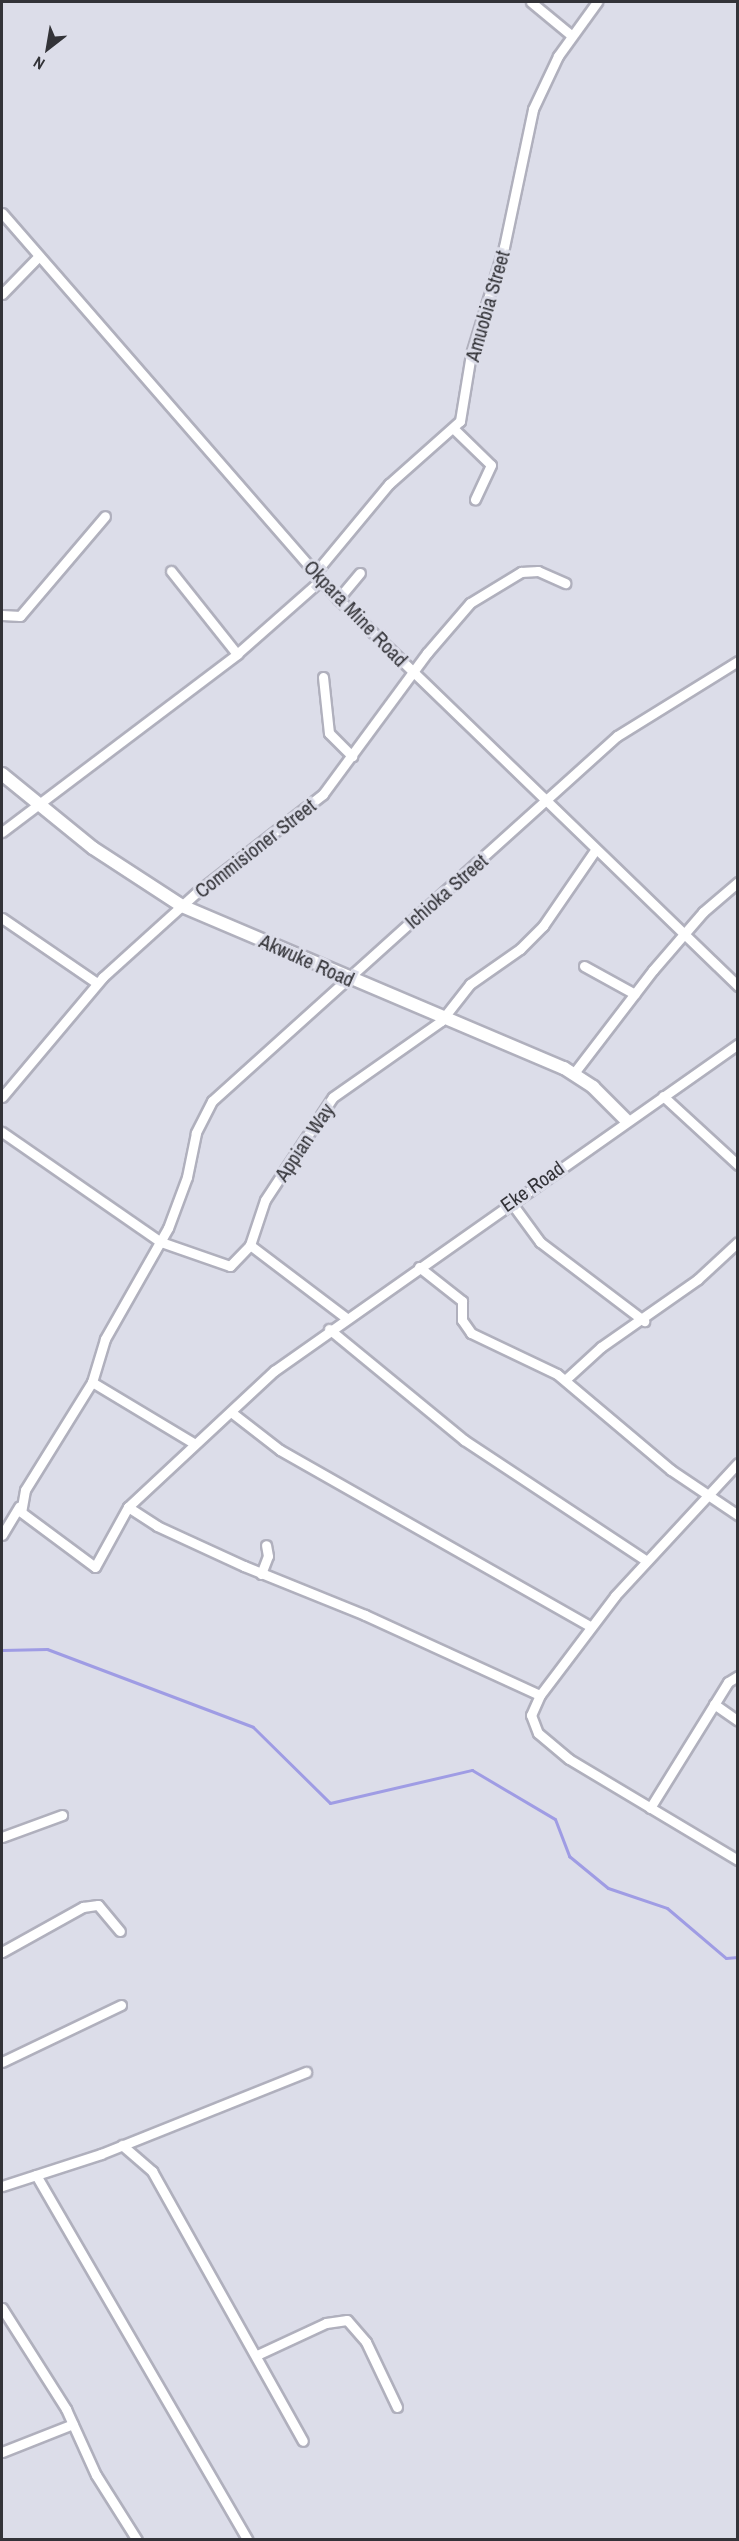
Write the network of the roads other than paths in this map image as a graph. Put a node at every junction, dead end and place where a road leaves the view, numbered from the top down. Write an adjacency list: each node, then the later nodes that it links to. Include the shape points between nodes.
1 (531, 2): 3 (street)
2 (597, 2): 3 (street, Amuobia Street)
3 (571, 35): 7 (street, Amuobia Street, via 549,70 529,122 504,247 478,330)
4 (2, 213): 5 (street, Okpara Mine Road)
5 (39, 256): 6 (street); 12 (street, Okpara Mine Road)
6 (2, 294)
7 (454, 430): 8 (street, via 491,465); 12 (street, via 390,484)
8 (475, 500)
9 (105, 516): 15 (street, via 20,616 8,619)
10 (171, 572): 16 (street)
11 (360, 573): 14 (street)
12 (318, 576): 14 (street, Okpara Mine Road); 16 (street)
13 (566, 582): 18 (street, Commisioner Street, via 538,571 521,572 470,603)
14 (338, 599): 18 (street, Okpara Mine Road)
15 (2, 615)
16 (237, 654): 22 (street)
17 (738, 660): 23 (street, Ichioka Street, via 625,730)
18 (413, 672): 20 (street, Commisioner Street); 23 (street, Okpara Mine Road)
19 (323, 677): 20 (street, via 329,733)
20 (352, 756): 27 (street, Commisioner Street, via 317,800)
21 (2, 774): 22 (main road, Akwuke Road)
22 (42, 802): 24 (street); 27 (main road, Akwuke Road, via 102,854)
23 (546, 804): 25 (street, Okpara Mine Road); 31 (street, Ichioka Street)
24 (2, 832)
25 (596, 849): 29 (street, Okpara Mine Road); 35 (street, Appian Way, via 536,933 509,959 470,984)
26 (738, 882): 29 (street)
27 (182, 906): 31 (main road, Akwuke Road); 32 (street, Commisioner Street)
28 (2, 918): 32 (street)
29 (684, 936): 33 (street, Okpara Mine Road); 34 (street)
30 (584, 966): 34 (street)
31 (345, 978): 35 (main road, Akwuke Road); 44 (street, Ichioka Street, via 212,1101 196,1133 183,1189)
32 (97, 983): 39 (street, Commisioner Street)
33 (738, 986)
34 (635, 994): 37 (street)
35 (443, 1018): 37 (main road, Akwuke Road); 46 (street, Appian Way, via 333,1097 265,1200)
36 (738, 1044): 38 (street, Eke Road)
37 (574, 1073): 40 (main road, Akwuke Road)
38 (663, 1096): 40 (street, Eke Road); 42 (street)
39 (2, 1097)
40 (626, 1120): 43 (street, Eke Road)
41 (2, 1132): 44 (street)
42 (738, 1165)
43 (510, 1201): 47 (street, Eke Road); 49 (street, via 540,1242)
44 (161, 1242): 46 (street, via 225,1266); 52 (street, Ichioka Street, via 105,1339)
45 (738, 1242): 49 (street)
46 (250, 1245): 48 (street)
47 (419, 1267): 48 (street, Eke Road); 51 (street, via 462,1301 467,1330)
48 (345, 1317): 50 (street, Eke Road)
49 (644, 1321): 51 (street, via 601,1347)
50 (329, 1329): 53 (street, Eke Road); 62 (street, via 465,1440)
51 (565, 1380): 56 (street, via 671,1470)
52 (92, 1382): 54 (street); 58 (street, Ichioka Street)
53 (231, 1412): 54 (street, Eke Road); 64 (street, via 280,1450)
54 (195, 1444): 57 (street, Eke Road)
55 (738, 1463): 56 (street)
56 (710, 1496): 59 (street); 62 (street)
57 (128, 1506): 58 (street, Eke Road, via 93,1567); 63 (street, via 157,1526)
58 (19, 1507): 60 (street, Ichioka Street)
59 (738, 1515)
60 (2, 1535)
61 (266, 1545): 63 (street, via 268,1556)
62 (645, 1560): 64 (street)
63 (261, 1574): 66 (street, via 365,1615)
64 (591, 1627): 66 (street)
65 (738, 1676): 67 (street)
66 (540, 1695): 69 (street, via 531,1719 545,1740)
67 (714, 1704): 68 (street); 69 (street)
68 (738, 1721)
69 (650, 1808): 72 (street)
70 (62, 1815): 71 (street)
71 (2, 1837)
72 (738, 1860)
73 (120, 1931): 74 (street, via 98,1905 83,1907)
74 (2, 1952)
75 (121, 2006): 76 (street)
76 (2, 2062)
77 (306, 2072): 78 (street)
78 (122, 2145): 79 (street); 82 (street, via 134,2151 152,2171)
79 (36, 2175): 80 (street); 88 (street)
80 (2, 2186)
81 (2, 2307): 84 (street)
82 (257, 2355): 83 (street, via 326,2323 346,2320 366,2342); 85 (street)
83 (397, 2408)
84 (73, 2424): 86 (street); 87 (street, via 96,2475)
85 (303, 2441)
86 (2, 2452)
87 (137, 2540)
88 (248, 2540)

